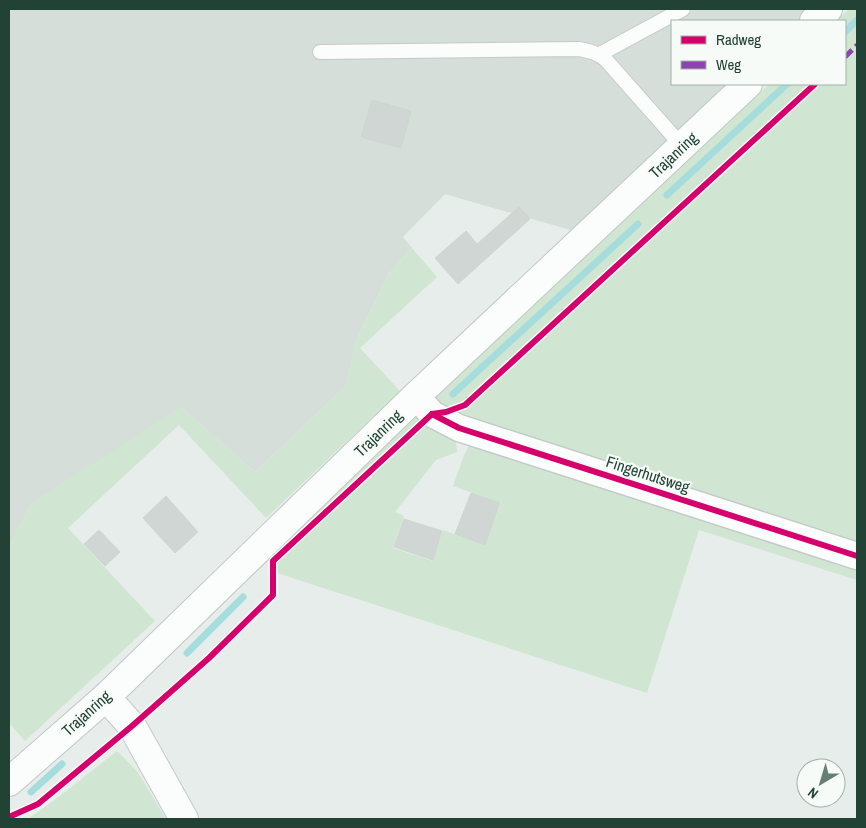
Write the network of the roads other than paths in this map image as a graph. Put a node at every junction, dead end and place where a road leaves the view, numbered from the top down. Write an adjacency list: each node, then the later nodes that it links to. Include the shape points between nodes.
1 (683, 9): 5 (lane)
2 (828, 9): 3 (main road)
3 (815, 20)
4 (320, 52): 5 (lane, via 579,49)
5 (600, 54): 7 (lane)
6 (747, 85): 7 (main road, Trajanring)
7 (682, 146): 8 (main road, Trajanring)
8 (416, 396): 9 (street, Fingerhutsweg, via 432,414 459,428); 10 (main road, Trajanring)
9 (857, 556)
10 (106, 697): 11 (main road, Trajanring); 12 (main road, via 132,726)
11 (9, 782)
12 (184, 819)

